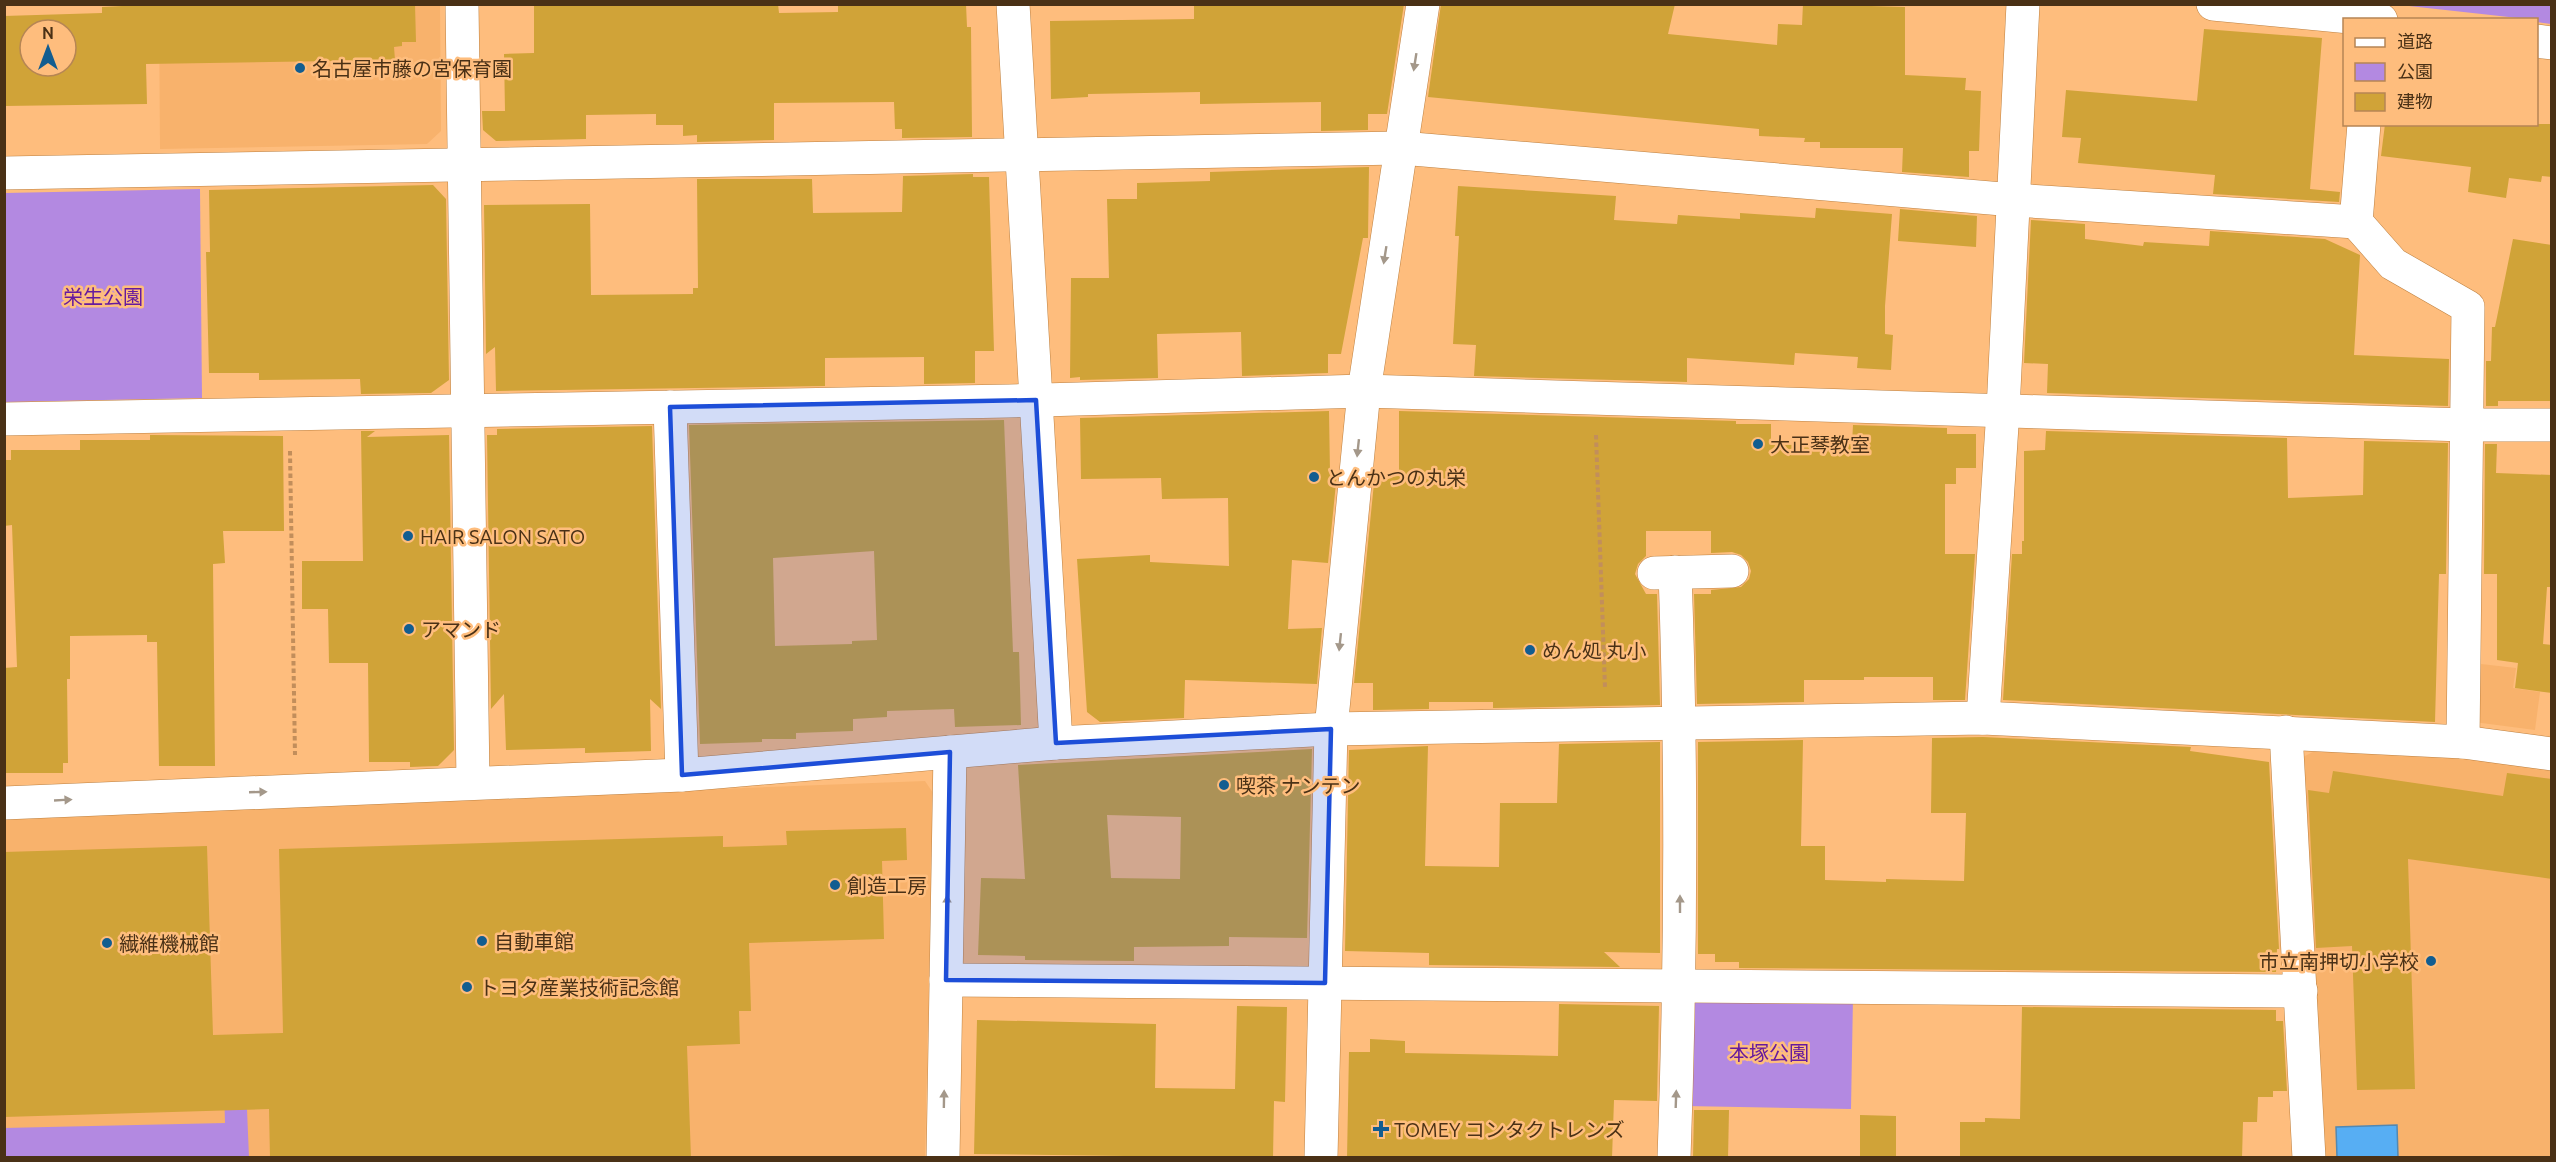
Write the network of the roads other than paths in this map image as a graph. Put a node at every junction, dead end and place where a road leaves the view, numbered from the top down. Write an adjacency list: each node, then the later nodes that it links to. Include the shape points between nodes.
1 (462, 4): 10 (street)
2 (1013, 4): 9 (street)
3 (1423, 4): 8 (street, one-way to 8)
4 (2023, 4): 12 (street)
5 (2212, 4): 6 (street)
6 (2375, 15)
7 (2364, 126): 13 (street)
8 (1401, 148): 9 (street); 12 (street); 14 (street, one-way to 14)
9 (1022, 155): 10 (street); 15 (street)
10 (464, 164): 11 (street); 18 (street)
11 (4, 173)
12 (2014, 200): 13 (street); 17 (street)
13 (2356, 222): 21 (street, via 2392,264 2468,306)
14 (1364, 391): 15 (street); 17 (street); 25 (street, one-way to 25)
15 (1036, 400): 16 (street); 28 (street)
16 (670, 407): 18 (street); 31 (street)
17 (2004, 410): 21 (street); 23 (street)
18 (468, 411): 19 (street); 32 (street)
19 (4, 419)
20 (2552, 424): 21 (street)
21 (2465, 425): 27 (street)
22 (1732, 571): 24 (street, via 1665,573)
23 (1983, 718): 24 (street); 26 (street)
24 (1681, 723): 25 (street); 36 (street, one-way to 24)
25 (1331, 729): 28 (street); 35 (street)
26 (2286, 732): 27 (street); 37 (street)
27 (2463, 742): 30 (street)
28 (1056, 743): 29 (street)
29 (950, 752): 31 (street); 34 (street, one-way to 29)
30 (2552, 754)
31 (682, 775): 32 (street)
32 (473, 782): 33 (street, one-way to 32)
33 (4, 803)
34 (946, 980): 35 (street); 38 (street, one-way to 34)
35 (1325, 983): 36 (street); 39 (street)
36 (1680, 985): 37 (street); 40 (street, one-way to 36)
37 (2301, 991): 41 (street)
38 (943, 1158)
39 (1320, 1158)
40 (1674, 1158)
41 (2310, 1158)

